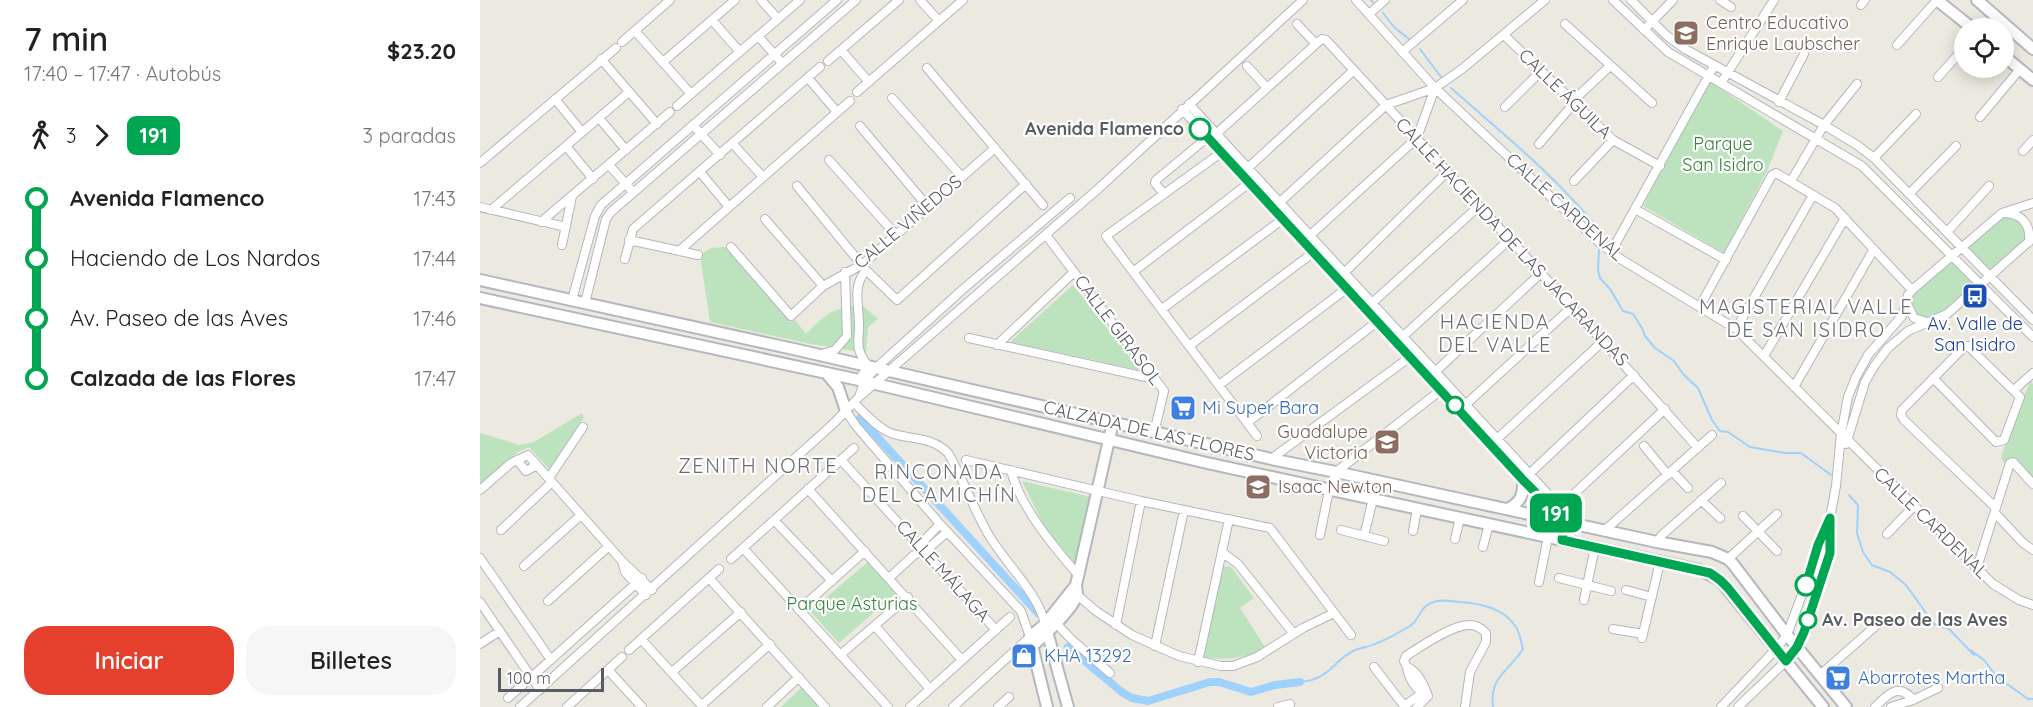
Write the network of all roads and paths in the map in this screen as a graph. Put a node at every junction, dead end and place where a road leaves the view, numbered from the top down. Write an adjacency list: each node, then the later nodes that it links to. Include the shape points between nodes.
1 (670, 0): 32 (street)
2 (734, 0): 26 (street)
3 (761, 0): 25 (street)
4 (800, 0): 25 (street)
5 (837, 0): 41 (street)
6 (856, 0): 47 (street)
7 (899, 0): 38 (street)
8 (920, 0): 27 (street)
9 (963, 0): 27 (street)
10 (1303, 0): 78 (street)
11 (1356, 0): 23 (street, CALLE CARDENAL)
12 (1385, 0): 23 (street)
13 (1464, 0): 40 (street)
14 (1545, 0): 33 (street)
15 (1613, 0): 31 (street)
16 (1630, 0): 28 (street)
17 (1673, 0): 28 (street)
18 (1720, 0): 22 (street)
19 (1774, 0): 57 (street)
20 (1937, 0): 24 (street); 36 (street)
21 (1977, 0): 37 (street)
22 (1731, 7)
23 (1369, 14): 40 (street, CALLE CARDENAL)
24 (1959, 18)
25 (778, 19): 34 (street)
26 (712, 20): 39 (street); 46 (street)
27 (939, 21): 62 (street)
28 (1652, 22): 31 (street); 51 (street)
29 (1297, 24): 35 (street)
30 (1565, 24): 50 (street)
31 (1644, 30): 58 (street, via 1668,52)
32 (635, 31): 43 (street); 46 (street)
33 (1504, 35): 56 (street, CALLE ÁGUILA); 66 (street)
34 (758, 36): 39 (street); 41 (street)
35 (1316, 44): 55 (street, CALLE HACIENDA DE LAS JACARANDAS, via 1324,39); 65 (street)
36 (1897, 45)
37 (2033, 49)
38 (841, 50): 45 (street); 62 (street)
39 (740, 52): 69 (street)
40 (1402, 52): 66 (street, CALLE CARDENAL)
41 (774, 54): 47 (street); 86 (street)
42 (1804, 54): 73 (street)
43 (601, 59): 67 (street); 71 (street)
44 (1954, 59): 59 (street)
45 (828, 61)
46 (663, 63): 69 (street)
47 (782, 63): 90 (street)
48 (2014, 64): 54 (street)
49 (1247, 66): 65 (street)
50 (1610, 66): 74 (street); 75 (street)
51 (1714, 66): 57 (street); 58 (street)
52 (820, 67): 60 (street)
53 (927, 68): 101 (street)
54 (2020, 69): 61 (street); 83 (street)
55 (1354, 70): 76 (street, CALLE HACIENDA DE LAS JACARANDAS); 111 (street)
56 (1541, 71): 74 (street, CALLE ÁGUILA); 79 (street)
57 (1728, 73): 63 (street); 73 (street)
58 (1708, 77): 63 (street); 110 (street)
59 (1938, 77)
60 (808, 78): 81 (street); 97 (street)
61 (2033, 80)
62 (868, 82): 68 (street)
63 (1721, 83): 94 (street)
64 (1857, 84): 87 (street)
65 (1267, 88): 91 (street)
66 (1435, 88): 76 (street); 93 (street); 158 (street, CALLE CARDENAL)
67 (629, 92): 84 (street); 85 (street)
68 (857, 92)
69 (691, 94): 77 (street)
70 (892, 98): 115 (street)
71 (555, 99): 89 (street); 108 (street)
72 (850, 101): 81 (street)
73 (1779, 102): 87 (street)
74 (1574, 103): 95 (street, CALLE ÁGUILA); 98 (street)
75 (1652, 103)
76 (1386, 105): 93 (street, CALLE HACIENDA DE LAS JACARANDAS); 130 (street)
77 (677, 106)
78 (1186, 106): 91 (street); 92 (street); 147 (street)
79 (1504, 106)
80 (670, 112): 85 (street)
81 (837, 112): 114 (street)
82 (1916, 114): 106 (street)
83 (1980, 117)
84 (599, 118): 89 (street); 102 (street)
85 (657, 124): 102 (street)
86 (693, 125): 90 (street); 120 (street)
87 (1824, 125): 94 (street); 106 (street)
88 (860, 126): 136 (street)
89 (582, 132): 99 (street)
90 (701, 134): 105 (street); 124 (street)
91 (1216, 134): 111 (street)
92 (1208, 137): 104 (street); 125 (street, via 1156,180)
93 (1417, 138): 112 (street, CALLE HACIENDA DE LAS JACARANDAS); 148 (street)
94 (1816, 138): 119 (street); 160 (street, via 1868,171)
95 (1613, 140): 110 (street, CALLE ÁGUILA); 118 (street)
96 (2033, 140): 103 (street)
97 (733, 144): 105 (street); 114 (street)
98 (1539, 144)
99 (566, 146): 116 (street); 138 (street)
100 (1956, 146): 126 (street)
101 (995, 148): 115 (street, CALLE VIÑEDOS); 121 (street)
102 (626, 150): 109 (street)
103 (2023, 151)
104 (1222, 152): 117 (street); 125 (street)
105 (720, 155): 113 (street)
106 (1874, 158): 126 (street)
107 (829, 160): 146 (street)
108 (480, 163)
109 (609, 165): 116 (street); 120 (street)
110 (1660, 166): 137 (street)
111 (1248, 168): 117 (street)
112 (1447, 171): 133 (street, CALLE HACIENDA DE LAS JACARANDAS); 167 (street)
113 (700, 172): 135 (street); 150 (street, via 633,229)
114 (763, 177): 135 (street)
115 (962, 177): 136 (street, CALLE VIÑEDOS)
116 (593, 178): 128 (street)
117 (1253, 179): 130 (street); 142 (street); 166 (street)
118 (1574, 181)
119 (1791, 182): 127 (street); 162 (street, via 1773,173)
120 (626, 183): 124 (street); 182 (street, via 597,210)
121 (1026, 184): 132 (street); 163 (street, via 901,298 896,300)
122 (797, 186): 163 (street)
123 (1989, 186): 145 (street)
124 (633, 192): 185 (street, via 606,219)
125 (1164, 194): 166 (street, via 1106,236)
126 (1909, 194): 145 (street)
127 (1813, 195): 140 (street); 195 (street)
128 (572, 196): 143 (street); 144 (street)
129 (1070, 198): 178 (street)
130 (1280, 202): 148 (street)
131 (2033, 203): 139 (street)
132 (1043, 205)
133 (1479, 206): 149 (street, CALLE HACIENDA DE LAS JACARANDAS); 184 (street)
134 (480, 207): 138 (street)
135 (729, 207): 156 (street)
136 (928, 207): 146 (street, CALLE VIÑEDOS)
137 (1635, 209): 158 (street); 162 (street)
138 (491, 210): 143 (street)
139 (2002, 213): 151 (street, via 2025,221); 154 (street)
140 (1845, 218): 155 (street); 206 (street)
141 (765, 219): 175 (street)
142 (1283, 219): 148 (street); 189 (street)
143 (541, 222): 144 (street)
144 (566, 227): 152 (street)
145 (1947, 232): 154 (street)
146 (896, 235): 163 (street, CALLE VIÑEDOS)
147 (1046, 235): 165 (street, CALLE GIRASOL); 181 (street)
148 (1307, 238): 157 (street); 167 (street)
149 (1510, 239): 168 (street, CALLE HACIENDA DE LAS JACARANDAS); 198 (street)
150 (629, 240): 156 (street); 161 (street)
151 (2031, 241): 169 (street)
152 (562, 244)
153 (731, 247): 175 (street, CALLE VIÑEDOS, via 791,316)
154 (1962, 247): 160 (street); 169 (street)
155 (1874, 249): 179 (street); 219 (street)
156 (679, 251): 159 (street)
157 (1314, 252): 176 (street); 202 (street)
158 (1611, 252): 187 (street, CALLE CARDENAL)
159 (698, 255)
160 (1952, 255): 174 (street); 179 (street)
161 (625, 259)
162 (1726, 260): 187 (street)
163 (864, 267): 164 (street, CALLE VIÑEDOS); 173 (street)
164 (845, 272): 172 (street); 175 (street, CALLE VIÑEDOS)
165 (1074, 272): 201 (street); 216 (street, CALLE GIRASOL)
166 (1133, 272): 189 (street)
167 (1345, 272): 176 (street)
168 (1541, 273): 188 (street, CALLE HACIENDA DE LAS JACARANDAS); 211 (street)
169 (1990, 277): 174 (street); 191 (street)
170 (480, 280): 171 (street, CALZADA DE LAS FLORES)
171 (493, 283): 177 (street, CALZADA DE LAS FLORES); 180 (street)
172 (846, 283): 173 (street); 200 (street, via 848,332)
173 (858, 285): 203 (street)
174 (1981, 285): 193 (street, via 1947,314); 196 (street)
175 (823, 286)
176 (1350, 286): 184 (street); 192 (street); 218 (street)
177 (521, 289): 182 (street, CALZADA DE LAS FLORES); 186 (street)
178 (962, 290): 181 (street); 209 (street)
179 (1912, 290): 183 (street)
180 (485, 299): 186 (street, CALZADA DE LAS FLORES)
181 (970, 299): 210 (street)
182 (572, 300): 185 (street, CALZADA DE LAS FLORES)
183 (1906, 302): 193 (street, via 1914,318); 229 (street, via 1902,316 1861,366)
184 (1372, 303): 198 (street)
185 (590, 304): 190 (street, CALZADA DE LAS FLORES)
186 (517, 306): 194 (street, CALZADA DE LAS FLORES)
187 (1700, 306): 195 (street, CALLE CARDENAL)
188 (1572, 307): 199 (street, CALLE HACIENDA DE LAS JACARANDAS); 223 (street)
189 (1162, 309): 202 (street)
190 (623, 312): 194 (street); 204 (street, CALZADA DE LAS FLORES)
191 (2033, 320)
192 (1378, 321): 198 (street); 226 (street)
193 (1928, 323): 234 (street, via 1900,336 1875,365)
194 (619, 328): 208 (street, CALZADA DE LAS FLORES)
195 (1736, 329): 206 (street, CALLE CARDENAL)
196 (2033, 337)
197 (969, 338): 201 (street)
198 (1400, 340): 207 (street); 211 (street)
199 (1604, 341): 214 (street, CALLE HACIENDA DE LAS JACARANDAS); 233 (street)
200 (843, 343): 203 (street); 205 (street)
201 (997, 345): 216 (street)
202 (1189, 346): 218 (street)
203 (858, 347): 209 (street)
204 (798, 350): 205 (street, CALZADA DE LAS FLORES); 208 (street)
205 (819, 355): 209 (street, CALZADA DE LAS FLORES)
206 (1764, 356): 219 (street, CALLE CARDENAL)
207 (1410, 357): 220 (street); 240 (street)
208 (794, 367): 213 (street, CALZADA DE LAS FLORES)
209 (872, 367): 210 (street, CALZADA DE LAS FLORES); 217 (street)
210 (889, 371): 217 (street); 225 (street, CALZADA DE LAS FLORES)
211 (1435, 372): 223 (street)
212 (2033, 373): 221 (street)
213 (827, 374): 217 (street, CALZADA DE LAS FLORES); 222 (street)
214 (1634, 375): 224 (street, CALLE HACIENDA DE LAS JACARANDAS); 249 (street)
215 (1933, 378): 221 (street, via 1968,346); 221 (street, via 1996,442 2004,440 2020,400); 266 (street, via 1901,415)
216 (1155, 379): 228 (street, CALLE GIRASOL, via 1164,391)
217 (865, 382): 222 (street); 232 (street, CALZADA DE LAS FLORES)
218 (1219, 385): 226 (street)
219 (1794, 387): 229 (street, CALLE CARDENAL)
220 (1440, 390): 223 (street); 246 (street)
221 (2014, 390)
222 (853, 404): 275 (street, via 856,426); 320 (street); 332 (street, via 890,433 928,441 944,449 988,535)
223 (1463, 407): 233 (street); 249 (street)
224 (1665, 409): 237 (street, CALLE HACIENDA DE LAS JACARANDAS); 262 (street)
225 (1113, 422): 228 (street, CALZADA DE LAS FLORES); 232 (street)
226 (1247, 423): 231 (street)
227 (583, 427): 250 (street)
228 (1155, 433): 239 (street, CALZADA DE LAS FLORES)
229 (1840, 434): 234 (street, CALLE CARDENAL); 238 (street)
230 (1712, 435): 237 (street)
231 (1257, 436)
232 (1108, 438): 247 (street, CALZADA DE LAS FLORES); 256 (street)
233 (1497, 439): 249 (street)
234 (1847, 440): 238 (street); 261 (street, CALLE CARDENAL)
235 (1644, 446): 248 (street)
236 (854, 448): 242 (street)
237 (1698, 448): 248 (street)
238 (1840, 452): 272 (street)
239 (1255, 456): 240 (street, CALZADA DE LAS FLORES); 247 (street)
240 (1271, 459): 246 (street, CALZADA DE LAS FLORES)
241 (517, 460): 244 (street, via 528,455); 244 (street, via 526,471); 255 (street)
242 (841, 460): 254 (street); 292 (street, CALLE MÁLAGA)
243 (966, 460): 245 (street)
244 (537, 465): 250 (street)
245 (1011, 470): 256 (street); 317 (street)
246 (1336, 472): 257 (street); 264 (street, CALZADA DE LAS FLORES)
247 (1250, 473): 257 (street, CALZADA DE LAS FLORES)
248 (1670, 473): 253 (street); 281 (street)
249 (1526, 477): 262 (street); 264 (street, via 1522,497); 277 (street)
250 (551, 480): 268 (street); 278 (street)
251 (1721, 483): 259 (street)
252 (2033, 484): 266 (street, via 2012,462)
253 (1688, 488)
254 (808, 489): 274 (street); 298 (street)
255 (480, 490)
256 (1098, 490): 260 (street); 317 (street)
257 (1329, 490): 258 (street, CALZADA DE LAS FLORES); 285 (street)
258 (1373, 499): 263 (street, CALZADA DE LAS FLORES); 286 (street)
259 (1701, 500): 271 (street); 291 (street)
260 (1141, 501): 265 (street); 334 (street)
261 (1914, 506): 284 (street); 308 (street, CALLE CARDENAL)
262 (1560, 507): 277 (street)
263 (1417, 509): 270 (street, CALZADA DE LAS FLORES); 280 (street)
264 (1508, 509): 277 (street, CALZADA DE LAS FLORES)
265 (1184, 510): 273 (street); 345 (street)
266 (1996, 511): 297 (street); 308 (street)
267 (1777, 514): 283 (street)
268 (581, 515): 293 (street); 307 (street)
269 (1743, 516): 283 (street)
270 (1460, 518): 276 (street, CALZADA DE LAS FLORES); 288 (street)
271 (1720, 518)
272 (1830, 518): 340 (street); 346 (street, via 1830,553)
273 (1229, 519): 301 (street); 329 (street, via 1270,528)
274 (774, 520): 296 (street); 314 (street)
275 (940, 524): 282 (street); 292 (street)
276 (1489, 524): 287 (street, CALZADA DE LAS FLORES); 294 (street)
277 (1569, 524): 281 (street, CALZADA DE LAS FLORES); 289 (street)
278 (501, 530)
279 (1341, 530): 286 (street)
280 (1413, 531)
281 (1604, 531): 291 (street, CALZADA DE LAS FLORES)
282 (947, 532): 299 (street); 342 (street, via 1021,611)
283 (1759, 532): 300 (street); 305 (street)
284 (1887, 534)
285 (1320, 535)
286 (1364, 536): 290 (street)
287 (1548, 537): 289 (street, CALZADA DE LAS FLORES); 315 (street)
288 (1455, 539)
289 (1566, 540): 295 (street, CALZADA DE LAS FLORES)
290 (1384, 541)
291 (1657, 543): 305 (street, CALZADA DE LAS FLORES, via 1712,552)
292 (918, 544): 299 (street, CALLE MÁLAGA); 302 (street)
293 (609, 546): 313 (street); 325 (street)
294 (1483, 547)
295 (1594, 547): 306 (street, CALZADA DE LAS FLORES); 316 (street)
296 (743, 548): 304 (street); 327 (street)
297 (2033, 550)
298 (865, 551): 311 (street); 314 (street)
299 (924, 551): 302 (street); 336 (street, CALLE MÁLAGA)
300 (1777, 551)
301 (1223, 554): 338 (street, via 1238,564); 354 (street)
302 (914, 555): 311 (street)
303 (480, 558): 351 (street)
304 (731, 559)
305 (1728, 559): 340 (street)
306 (1660, 562): 322 (street); 348 (street, CALZADA DE LAS FLORES, via 1700,570 1720,580)
307 (524, 566)
308 (1977, 568): 326 (street, CALLE CARDENAL, via 2004,591)
309 (719, 569): 310 (street)
310 (709, 578): 328 (street); 341 (street)
311 (889, 578): 321 (street)
312 (1559, 578): 316 (street)
313 (639, 581): 320 (street); 351 (street)
314 (832, 581): 327 (street)
315 (1539, 582)
316 (1587, 585): 319 (street); 323 (street)
317 (1076, 586): 332 (street); 334 (street)
318 (1626, 590): 322 (street)
319 (1611, 591)
320 (649, 592): 364 (street)
321 (908, 597): 333 (street); 352 (street)
322 (1652, 597): 335 (street, via 1643,636)
323 (1584, 600)
324 (480, 602): 337 (street)
325 (548, 602)
326 (2033, 605)
327 (799, 610): 349 (street)
328 (741, 612): 344 (street); 357 (street)
329 (1334, 613): 338 (street); 339 (street)
330 (1010, 617): 336 (street)
331 (1879, 622): 359 (street)
332 (1050, 624): 342 (street); 358 (street); 382 (street)
333 (874, 626): 349 (street); 363 (street)
334 (1116, 626): 345 (street)
335 (1614, 629)
336 (996, 630): 352 (street)
337 (500, 632): 343 (street); 361 (street)
338 (1294, 634): 354 (street, via 1257,657 1233,666)
339 (1351, 635)
340 (1787, 635): 346 (street); 348 (street)
341 (641, 639): 347 (street); 357 (street)
342 (1030, 641): 379 (street); 381 (street)
343 (480, 644)
344 (770, 644): 360 (street); 371 (street)
345 (1155, 646): 354 (street)
346 (1797, 647): 353 (street); 359 (street)
347 (629, 650)
348 (1776, 650): 353 (street, CALZADA DE LAS FLORES); 386 (street)
349 (840, 655): 377 (street)
350 (622, 657): 356 (street)
351 (551, 660): 361 (street)
352 (962, 660): 363 (street)
353 (1786, 661): 387 (street); 388 (street, CALZADA DE LAS FLORES)
354 (1198, 662)
355 (1374, 667): 372 (street)
356 (608, 670): 370 (street); 374 (street)
357 (672, 672): 371 (street)
358 (1110, 673)
359 (1820, 675): 389 (street)
360 (798, 677): 375 (street); 376 (street)
361 (531, 678): 364 (street); 366 (street)
362 (1938, 688): 368 (street)
363 (930, 689): 378 (street)
364 (540, 690): 373 (street)
365 (1424, 695): 372 (street); 384 (street); 385 (street, via 1424,686 1404,661 1406,656 1469,624 1486,633 1470,672)
366 (508, 698)
367 (1009, 698): 380 (street)
368 (1913, 700): 390 (street, via 1900,690); 391 (street)
369 (1290, 704): 383 (street)
370 (637, 705)
371 (703, 706)
372 (1405, 706)
373 (520, 707)
374 (567, 707)
375 (767, 707)
376 (825, 707)
377 (888, 707)
378 (910, 707)
379 (953, 707)
380 (998, 707)
381 (1047, 707)
382 (1068, 707)
383 (1278, 707)
384 (1417, 707)
385 (1465, 707)
386 (1720, 707)
387 (1738, 707)
388 (1823, 707)
389 (1846, 707)
390 (1875, 707)
391 (1891, 707)

